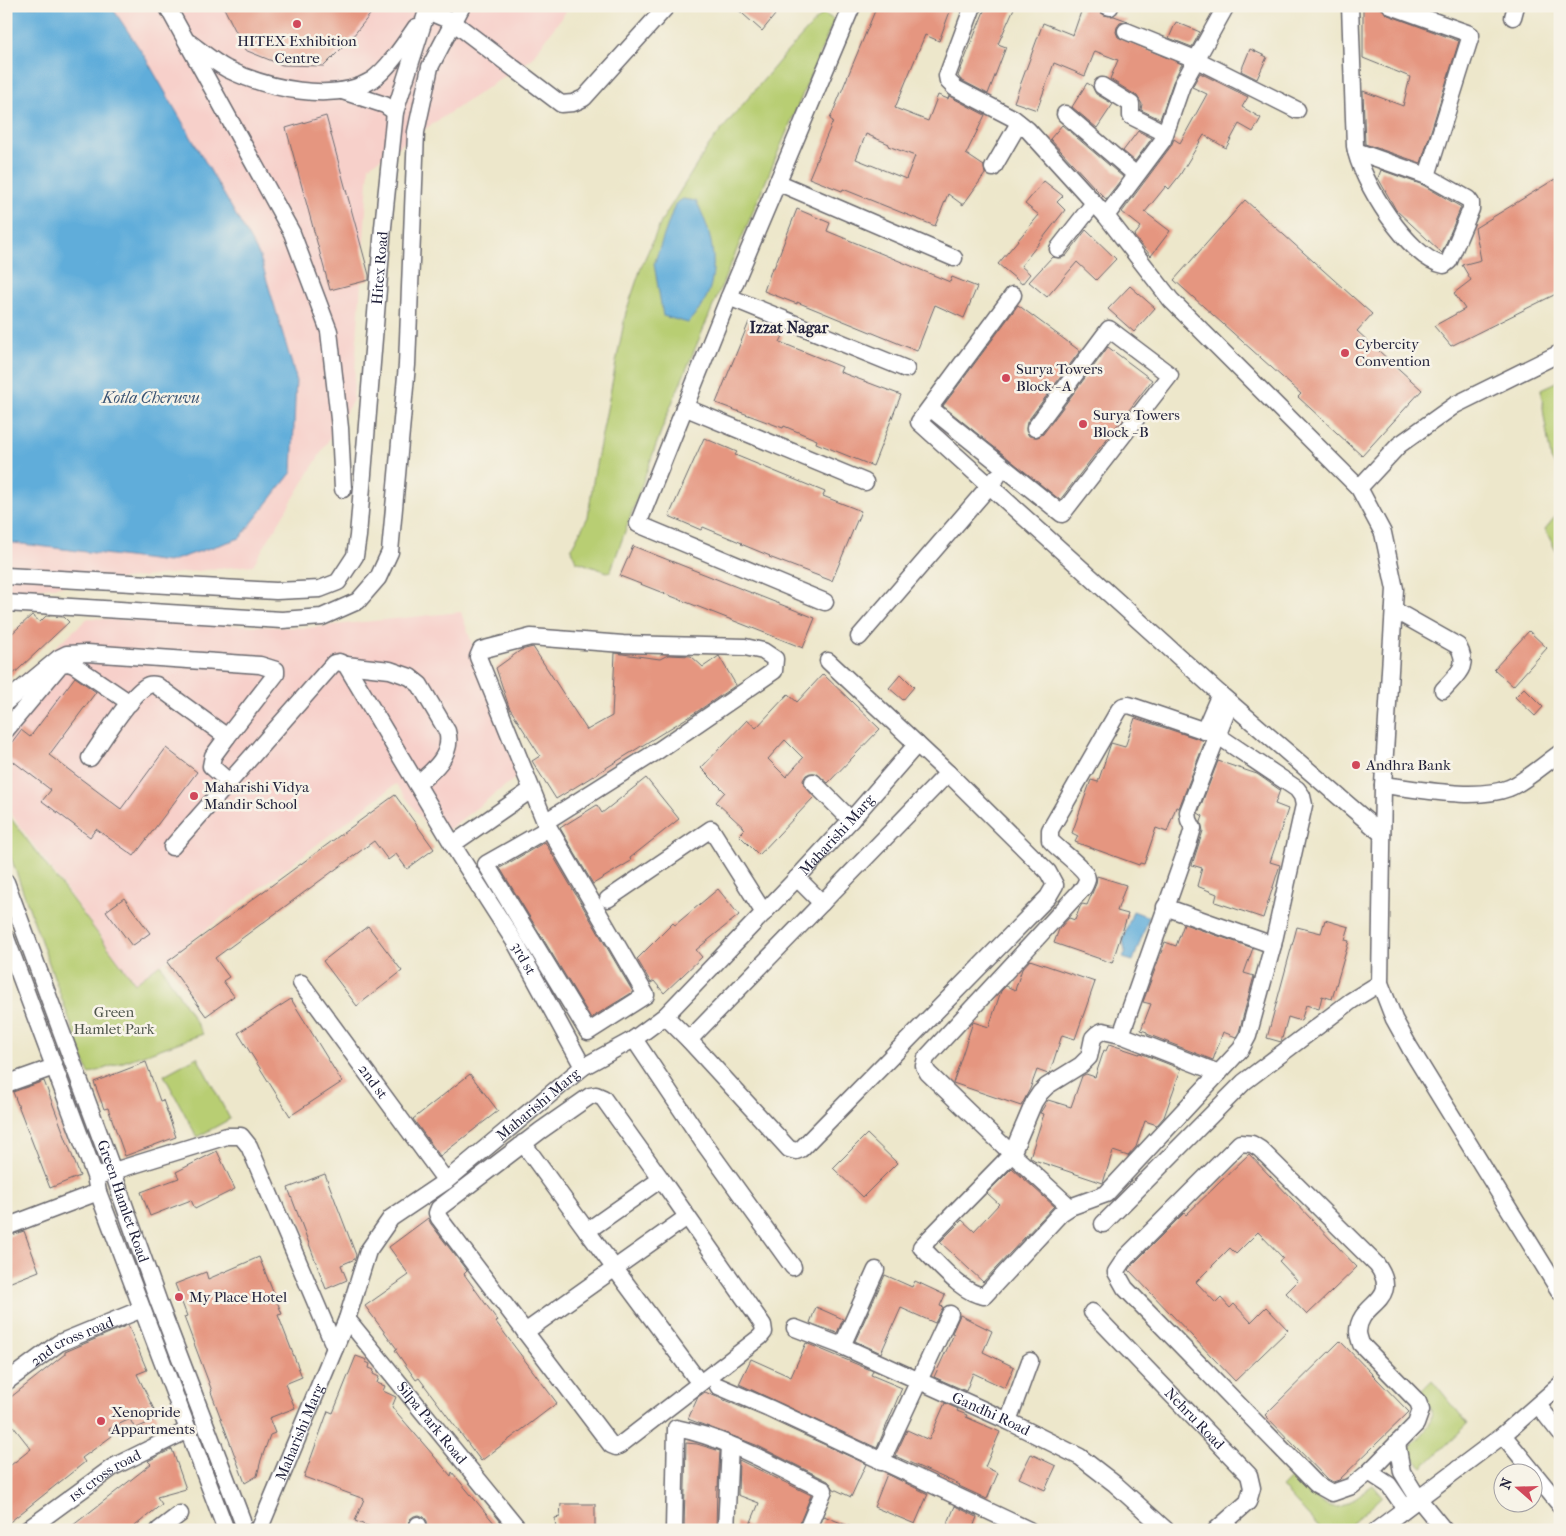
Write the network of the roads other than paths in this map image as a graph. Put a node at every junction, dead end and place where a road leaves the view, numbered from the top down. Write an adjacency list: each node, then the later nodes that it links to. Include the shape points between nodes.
1 (167, 6): 12 (street)
2 (462, 6): 10 (street)
3 (667, 6): 10 (street, via 584,98 561,104)
4 (852, 6): 25 (street)
5 (973, 6): 19 (street, via 947,76 948,81)
6 (1226, 6): 13 (street)
7 (1350, 6): 21 (street)
8 (1390, 6): 24 (street, via 1471,35)
9 (429, 8): 10 (street); 15 (street, via 383,70 373,79); 17 (street, Hitex Road)
10 (453, 22): 29 (street, via 430,67 421,106 416,132)
11 (1126, 31): 13 (street)
12 (184, 38): 15 (street, via 226,68 257,82 318,92); 42 (street, via 292,232 329,332)
13 (1195, 59): 16 (street); 20 (street, via 1182,85)
14 (1102, 86): 20 (street, via 1131,104 1130,116)
15 (342, 91): 17 (street, via 385,105)
16 (1297, 110)
17 (395, 112): 28 (street, Hitex Road)
18 (1064, 114): 23 (street)
19 (1019, 123): 22 (street); 26 (street)
20 (1166, 133): 23 (street)
21 (1356, 151): 24 (street); 24 (street, via 1373,190 1412,247 1444,265 1449,261 1471,203 1468,198)
22 (993, 168)
23 (1136, 175): 27 (street)
24 (1427, 176)
25 (777, 182): 31 (street); 33 (street)
26 (1094, 204): 27 (street); 30 (street)
27 (1106, 216): 41 (street, via 1171,300)
28 (383, 226): 29 (street); 43 (street, Hitex Road, via 358,536 355,556 338,582 320,589 276,591)
29 (412, 229): 44 (street, via 407,365 390,552 378,578 358,601 322,616 282,620)
30 (1058, 249)
31 (954, 258)
32 (1013, 295): 37 (street)
33 (729, 297): 35 (street); 36 (street)
34 (1560, 353): 41 (street, via 1454,405 1399,445)
35 (906, 369)
36 (684, 407): 39 (street); 45 (street, via 638,524)
37 (930, 408): 38 (street, via 1062,514 1170,375 1109,329); 40 (street, via 919,422)
38 (1035, 428)
39 (864, 482)
40 (994, 482): 47 (street); 51 (street)
41 (1360, 488): 46 (street, via 1383,533 1395,589)
42 (343, 489)
43 (6, 576)
44 (6, 602)
45 (825, 602)
46 (1394, 610): 50 (street, via 1458,646 1464,662); 64 (street)
47 (858, 637)
48 (828, 661): 57 (street)
49 (346, 665): 61 (street, via 334,663); 63 (street, 3rd st); 63 (street, via 390,670 410,677 420,685 449,739 444,758)
50 (1443, 690)
51 (1225, 698): 55 (street); 67 (street)
52 (6, 702): 56 (street, via 67,654 274,668 276,674)
53 (130, 703): 54 (street, via 74,665 61,664); 56 (street, via 144,687 156,685); 59 (street)
54 (6, 730)
55 (1211, 733): 74 (street, via 1188,812 1193,828); 79 (street, via 1297,789 1302,796 1304,805); 94 (street, via 1129,705 1119,710 1050,830 1050,840 1056,848 1085,872 1084,887 926,1058 924,1066 928,1073)
56 (226, 737): 61 (street, via 213,756 211,766)
57 (917, 744): 60 (street); 66 (street, Maharishi Marg)
58 (1560, 753): 64 (street, via 1511,788 1495,792 1474,795)
59 (90, 758)
60 (948, 773): 73 (street); 85 (street, via 1048,872 1054,885 1048,897 801,1149 789,1149)
61 (229, 782): 68 (street)
62 (814, 782): 66 (street)
63 (418, 784): 69 (street, 3rd st)
64 (1384, 785): 67 (street)
65 (531, 790): 65 (street, via 545,822 659,750 774,670 775,659 745,647 623,644 531,637 481,650 478,657); 69 (street)
66 (850, 820): 70 (street, Maharishi Marg)
67 (1382, 834): 81 (street)
68 (172, 847)
69 (456, 849): 78 (street, 3rd st)
70 (797, 878): 73 (street); 75 (street, Maharishi Marg)
71 (6, 882): 76 (street, Green Hamlet Road)
72 (608, 900): 75 (street, via 711,829)
73 (822, 903): 85 (street)
74 (1165, 907): 79 (street); 83 (street)
75 (764, 913): 82 (street, Maharishi Marg)
76 (26, 939): 77 (street); 95 (street, Green Hamlet Road)
77 (7, 943): 86 (street, Green Hamlet Road)
78 (525, 945): 78 (street, via 486,864 549,828 646,995 588,1032); 87 (street, 3rd st)
79 (1273, 945): 88 (street, via 1245,1043)
80 (301, 983): 97 (street, 2nd st)
81 (1380, 983): 101 (street, via 1351,1001 1244,1082); 107 (street, via 1410,1048)
82 (665, 1016): 84 (street, Maharishi Marg); 85 (street)
83 (1121, 1035): 88 (street); 94 (street, via 1102,1031 1097,1034 1089,1056 1081,1065 1040,1093)
84 (634, 1039): 87 (street, Maharishi Marg); 104 (street)
85 (689, 1040)
86 (54, 1067): 89 (street); 98 (street, Green Hamlet Road)
87 (583, 1067): 90 (street, Maharishi Marg)
88 (1219, 1072): 99 (street, via 1106,1194)
89 (6, 1084)
90 (526, 1115): 91 (street); 92 (street, Maharishi Marg)
91 (540, 1131): 93 (street); 96 (street, via 596,1095 603,1098)
92 (500, 1136): 93 (street); 97 (street, Maharishi Marg)
93 (518, 1148): 103 (street); 113 (street, via 439,1208 437,1213)
94 (1012, 1154): 99 (street); 99 (street, via 921,1247 966,1290 984,1296)
95 (113, 1171): 98 (street); 115 (street, via 227,1136 241,1136 249,1146); 134 (street, Green Hamlet Road, via 159,1303)
96 (661, 1180): 100 (street); 103 (street)
97 (446, 1181): 111 (street, Maharishi Marg, via 391,1218 368,1250)
98 (96, 1184): 102 (street); 108 (street, Green Hamlet Road)
99 (1070, 1207)
100 (687, 1217): 105 (street); 119 (street, via 763,1325 764,1332)
101 (1103, 1224)
102 (6, 1227)
103 (587, 1231): 105 (street)
104 (793, 1268)
105 (615, 1269): 113 (street); 119 (street)
106 (876, 1270): 114 (street)
107 (1560, 1292)
108 (142, 1310): 117 (street, 2nd cross road, via 59,1343); 124 (street, Green Hamlet Road)
109 (1092, 1312): 144 (street, Nehru Road, via 1249,1475 1252,1488 1248,1502)
110 (950, 1314): 118 (street)
111 (347, 1319): 115 (street, Maharishi Marg); 135 (street, Silpa Park Road)
112 (795, 1328): 114 (street, Gandhi Road)
113 (525, 1332): 119 (street, via 611,1445 620,1445)
114 (842, 1346): 118 (street, Gandhi Road)
115 (335, 1348): 134 (street, Maharishi Marg)
116 (1030, 1361): 123 (street)
117 (7, 1381)
118 (919, 1381): 123 (street, Gandhi Road); 129 (street)
119 (699, 1382)
120 (1560, 1385): 122 (street)
121 (718, 1386): 129 (street)
122 (1538, 1404): 125 (street); 126 (street)
123 (1008, 1421): 143 (street, Gandhi Road, via 1080,1457)
124 (188, 1430): 136 (street, Green Hamlet Road); 137 (street, 1st cross road, via 113,1467)
125 (1560, 1433)
126 (1503, 1435): 131 (street); 132 (street)
127 (1397, 1443): 130 (street); 130 (street, via 1416,1424 1421,1410 1418,1402 1361,1344 1358,1332 1362,1319 1385,1291 1385,1276 1260,1150 1252,1144 1240,1143 1126,1257 1116,1272 1125,1288 1316,1484 1332,1493 1352,1486); 131 (street)
128 (730, 1444): 139 (street, via 676,1428); 140 (street); 141 (street, via 824,1490)
129 (882, 1462): 142 (street)
130 (1369, 1472): 131 (street)
131 (1411, 1503): 145 (street); 146 (street)
132 (1560, 1505)
133 (180, 1514): 138 (street)
134 (250, 1525): 136 (street, via 235,1520)
135 (516, 1526)
136 (225, 1529)
137 (28, 1530)
138 (159, 1530)
139 (674, 1530)
140 (726, 1530)
141 (807, 1530)
142 (1029, 1530)
143 (1166, 1530)
144 (1216, 1530)
145 (1377, 1530)
146 (1444, 1530)

